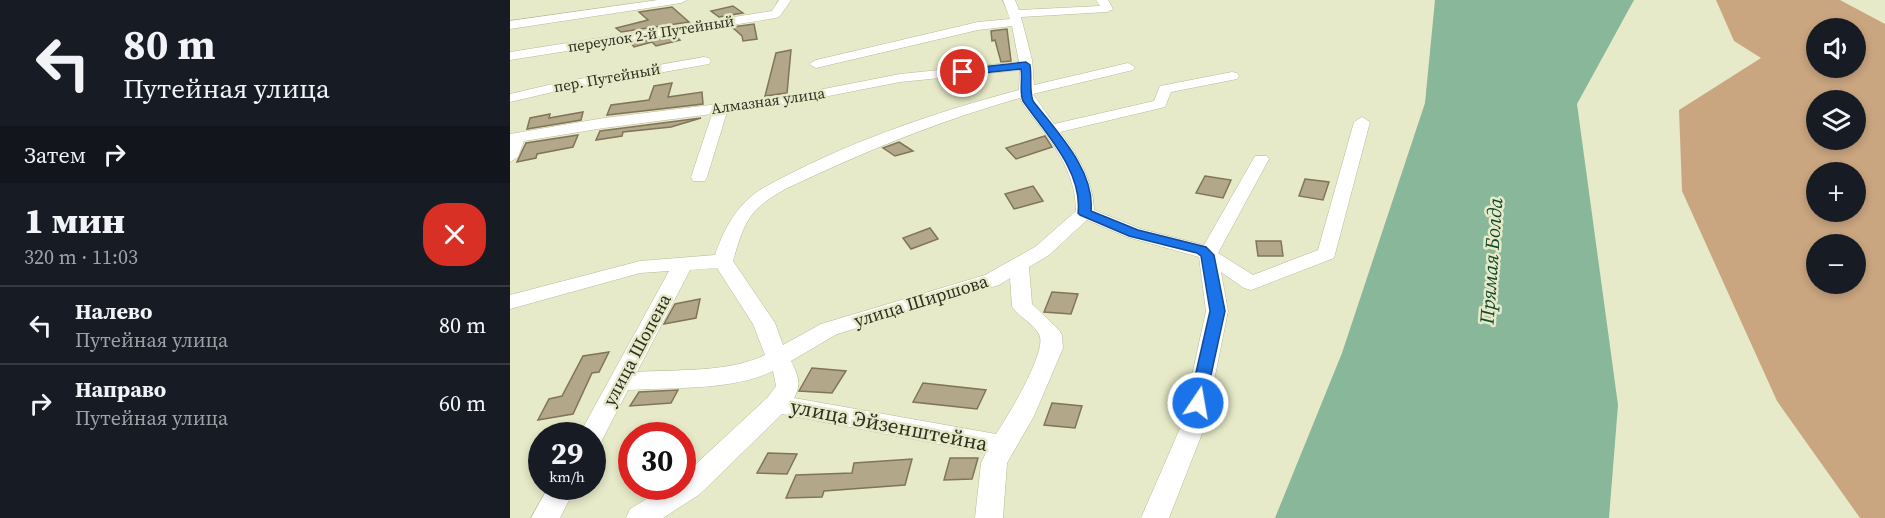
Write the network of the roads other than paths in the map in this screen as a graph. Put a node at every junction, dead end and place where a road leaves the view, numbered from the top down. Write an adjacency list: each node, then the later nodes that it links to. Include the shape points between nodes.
1 (681, 0): 6 (street)
2 (785, 0): 7 (street, переулок 2-й Путейный, via 776,14)
3 (1009, 0): 5 (street)
4 (1102, 0): 5 (street, via 1107,9)
5 (1016, 18): 9 (street); 10 (street)
6 (510, 25)
7 (510, 56)
8 (704, 61): 14 (street, пер. Путейный)
9 (816, 64)
10 (1026, 65): 13 (street); 15 (street, Алмазная улица, via 900,78 793,99)
11 (1128, 67): 13 (street, via 1044,85)
12 (1232, 76): 17 (street, via 1165,89 1160,104)
13 (1025, 93): 17 (street); 24 (street, via 887,137 774,189 749,207 733,229)
14 (510, 98)
15 (721, 108): 18 (street, Алмазная улица); 21 (street)
16 (1362, 122): 23 (street, via 1327,254 1251,283)
17 (1050, 130): 22 (street, via 1074,165 1086,198)
18 (514, 138): 19 (street)
19 (510, 158)
20 (1261, 159): 23 (street)
21 (699, 177)
22 (1085, 213): 23 (street, via 1134,233); 26 (street, улица Ширшова)
23 (1208, 255): 37 (street, via 1217,311 1193,426)
24 (723, 261): 25 (street); 28 (street, via 757,312)
25 (682, 266): 27 (street, via 640,267); 29 (street, улица Шопена)
26 (1019, 266): 28 (street, улица Ширшова, via 959,291 829,329); 32 (street, via 1022,306 1051,335 1052,348 1022,416)
27 (510, 302)
28 (779, 358): 29 (street, улица Ширшова, via 754,370 726,375); 30 (street, via 788,387)
29 (621, 382): 31 (street, улица Шопена)
30 (777, 404): 32 (street, улица Эйзенштейна); 34 (street, via 691,486)
31 (599, 422)
32 (1002, 446): 36 (street, via 994,463)
33 (555, 500): 35 (street)
34 (649, 515)
35 (545, 518)
36 (989, 518)
37 (1155, 518)

